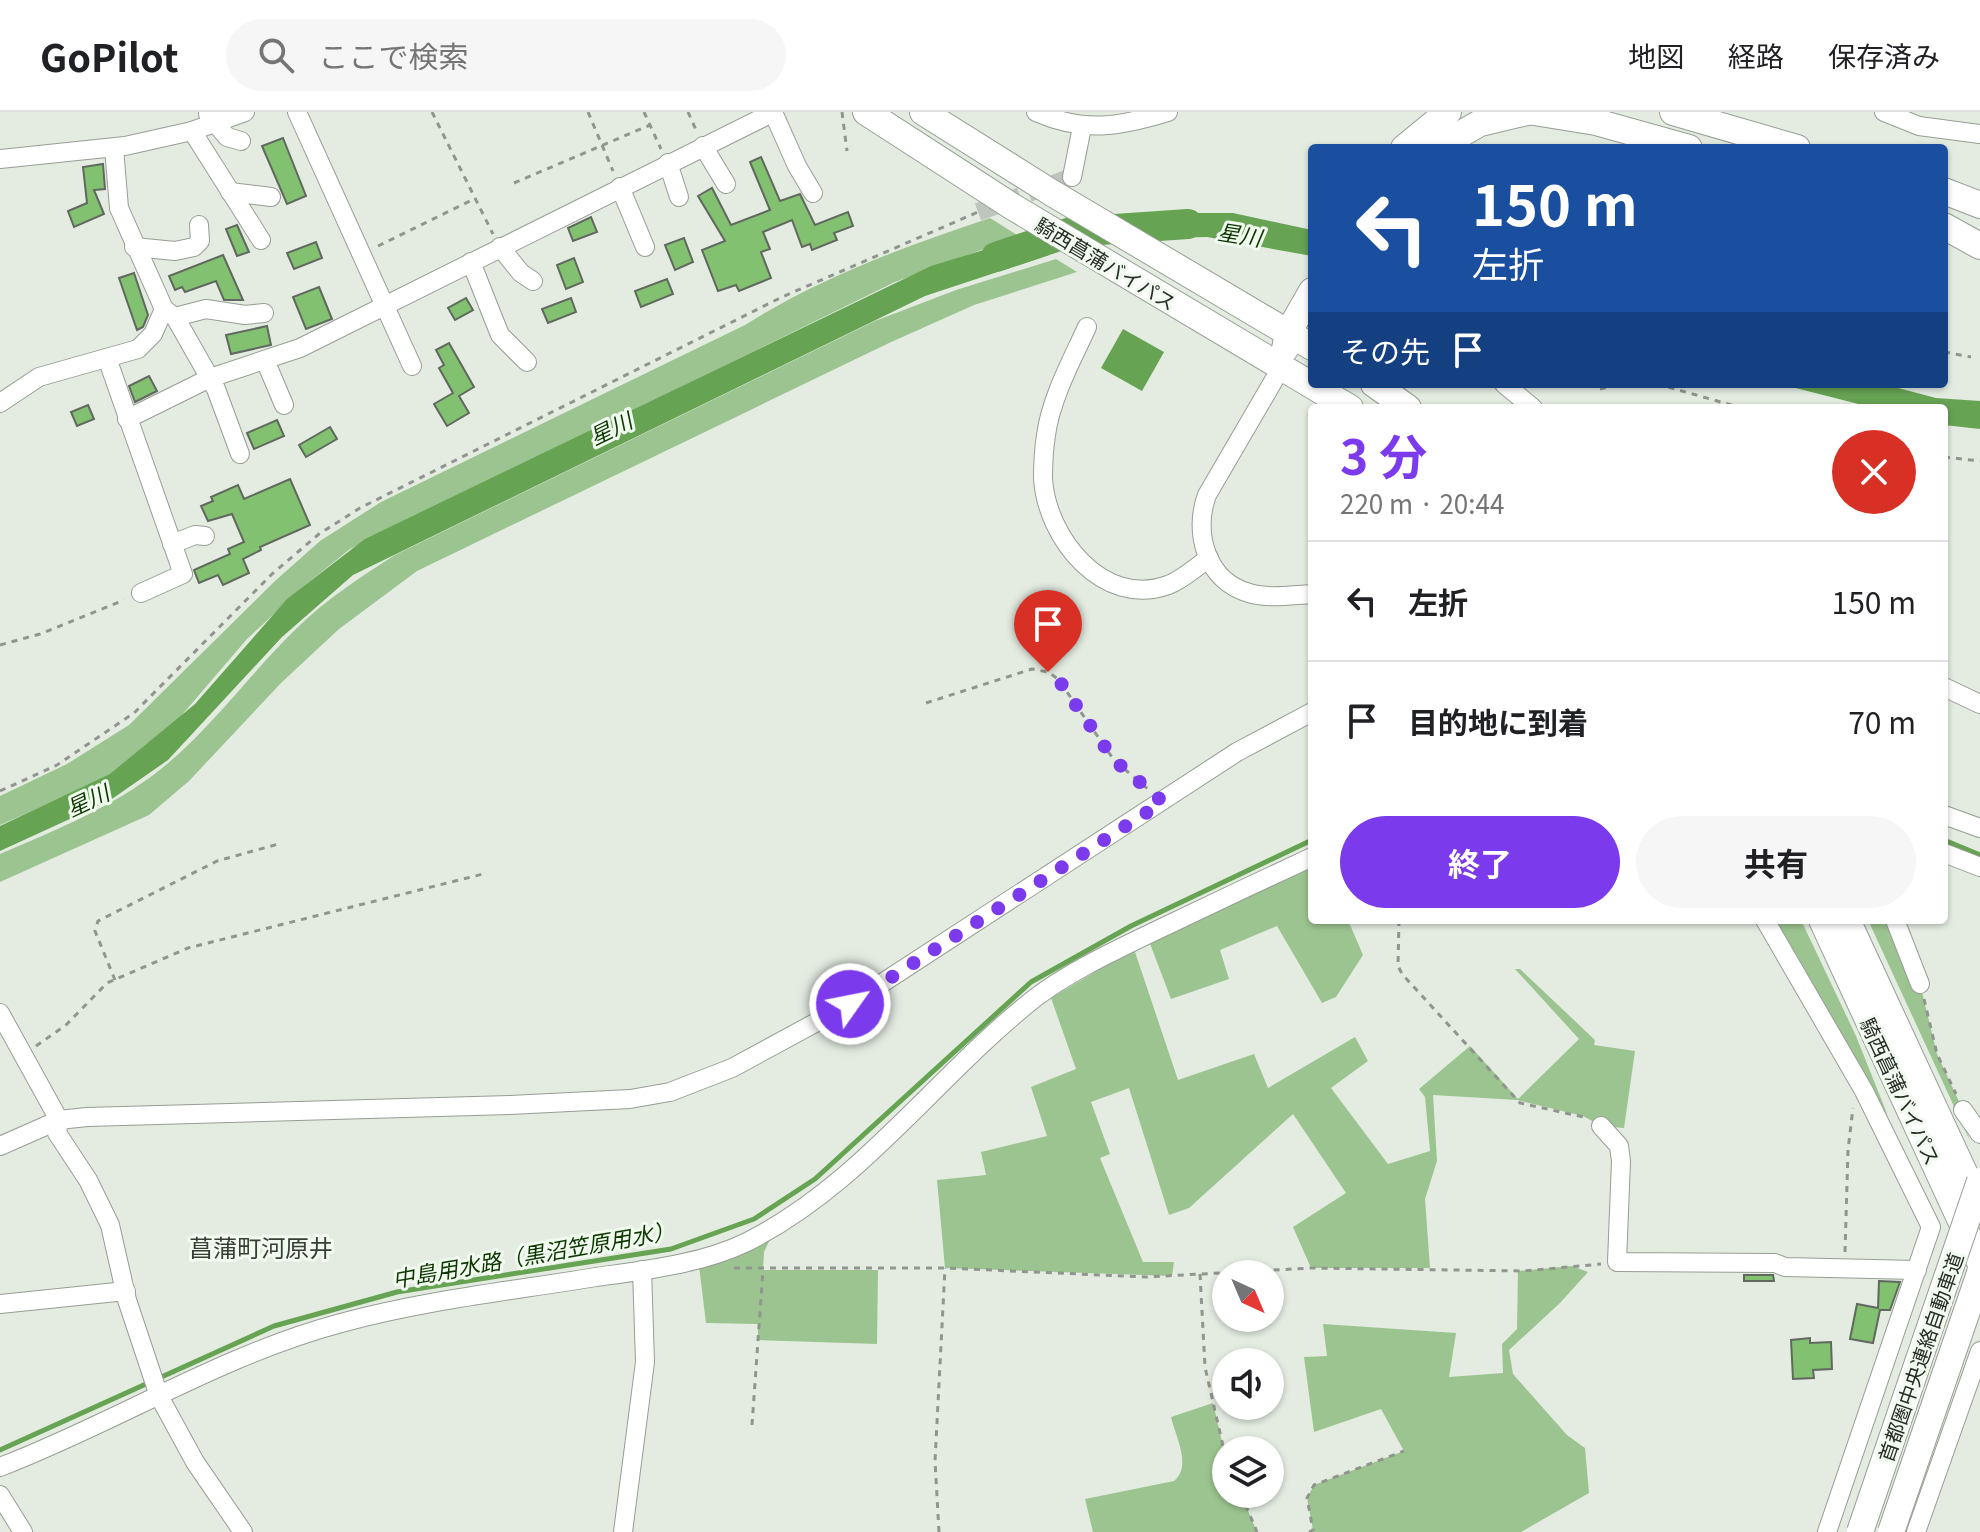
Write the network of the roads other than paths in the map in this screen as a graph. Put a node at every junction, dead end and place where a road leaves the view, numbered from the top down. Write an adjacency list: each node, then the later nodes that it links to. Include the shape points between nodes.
1 (245, 112): 14 (street)
2 (297, 112): 49 (street)
3 (773, 112): 23 (street); 33 (street)
4 (866, 112): 34 (highway, 騎西菖蒲バイパス)
5 (893, 112): 34 (highway)
6 (1036, 112): 15 (street)
7 (1168, 112): 15 (street)
8 (1448, 112): 19 (highway)
9 (1527, 112): 20 (highway, via 1480,123)
10 (1534, 112): 21 (highway)
11 (1673, 112): 22 (highway)
12 (1884, 112): 17 (street, via 1919,126)
13 (933, 115): 34 (highway, 騎西菖蒲バイパス)
14 (209, 117): 16 (street); 18 (street, via 227,137)
15 (1082, 127): 34 (street)
16 (192, 131): 24 (street); 32 (street)
17 (1980, 134)
18 (241, 141)
19 (1409, 144)
20 (1444, 144)
21 (1675, 144)
22 (1783, 144)
23 (703, 146): 26 (street); 27 (street)
24 (114, 148): 25 (street); 44 (street, via 119,208)
25 (0, 159)
26 (668, 163): 28 (street); 36 (street)
27 (726, 184)
28 (620, 187): 45 (street); 46 (street)
29 (1948, 188): 30 (highway)
30 (1980, 188)
31 (1948, 190): 37 (highway)
32 (230, 192): 35 (street); 42 (street)
33 (813, 193)
34 (1042, 195): 54 (highway, 騎西菖蒲バイパス); 59 (highway, 騎西菖蒲バイパス, via 1138,274)
35 (271, 197)
36 (679, 197)
37 (1980, 205)
38 (1948, 219): 40 (highway)
39 (199, 225): 44 (street, via 200,241 188,249)
40 (1980, 226)
41 (1948, 228): 43 (highway)
42 (261, 240)
43 (1980, 246)
44 (134, 247): 50 (street)
45 (500, 247): 47 (street); 48 (street)
46 (645, 247)
47 (471, 262): 49 (street); 57 (street, via 500,335)
48 (533, 281)
49 (384, 305): 56 (street); 58 (street)
50 (170, 313): 51 (street); 55 (street, via 145,344); 60 (street)
51 (264, 313)
52 (1308, 319): 54 (highway)
53 (1087, 327): 74 (street, via 1046,432 1043,480 1069,548 1085,568 1128,589 1169,585)
54 (1305, 340): 59 (highway)
55 (107, 358): 65 (street, via 39,377); 70 (street)
56 (265, 360): 60 (street); 69 (street)
57 (527, 362)
58 (412, 366)
59 (1281, 368): 61 (highway, 騎西菖蒲バイパス); 74 (street, via 1200,513)
60 (210, 378): 70 (street); 71 (street)
61 (1308, 384)
62 (1316, 388): 66 (highway, 騎西菖蒲バイパス)
63 (1380, 388): 67 (highway)
64 (1509, 388): 68 (street)
65 (0, 403)
66 (1343, 404)
67 (1402, 404)
68 (1528, 404)
69 (284, 405)
70 (127, 419): 73 (street)
71 (240, 454)
72 (205, 536): 73 (street)
73 (172, 544): 75 (street, via 183,574)
74 (1209, 558): 76 (street, via 1216,571 1246,593)
75 (141, 593)
76 (1308, 594)
77 (1948, 689): 78 (street)
78 (1980, 704)
79 (1308, 714): 91 (street, via 1237,752 850,1004 732,1068 670,1092 587,1101)
80 (1948, 816): 81 (street)
81 (1980, 828)
82 (1948, 855): 84 (street)
83 (1308, 859): 97 (street, via 1122,947 1036,997 848,1173 776,1226 694,1260)
84 (1980, 867)
85 (1767, 924): 98 (street, via 1864,1091 1931,1227)
86 (1824, 924): 96 (highway, 騎西菖蒲バイパス)
87 (1849, 924): 95 (highway, 騎西菖蒲バイパス)
88 (1897, 924): 89 (street)
89 (1920, 984)
90 (0, 1013): 91 (street)
91 (59, 1120): 93 (street); 100 (street, via 57,1133 110,1225)
92 (1601, 1126): 98 (street, via 1619,1146 1621,1161 1617,1262)
93 (0, 1146)
94 (1980, 1181): 112 (highway, 首都圏中央連絡自動車道, bridge)
95 (1980, 1207)
96 (1980, 1262)
97 (642, 1270): 103 (street, via 407,1306 337,1323); 110 (street, via 645,1362)
98 (1917, 1270): 104 (street)
99 (1980, 1273): 113 (highway, 首都圏中央連絡自動車道, bridge)
100 (126, 1291): 101 (street); 103 (street)
101 (0, 1304)
102 (1980, 1351): 106 (street)
103 (159, 1396): 105 (street); 109 (street, via 195,1462)
104 (1855, 1452): 106 (street); 111 (street)
105 (0, 1467)
106 (1935, 1479): 114 (street)
107 (0, 1495): 108 (street)
108 (23, 1532)
109 (243, 1532)
110 (623, 1532)
111 (1827, 1532)
112 (1860, 1532)
113 (1891, 1532)
114 (1916, 1532)

